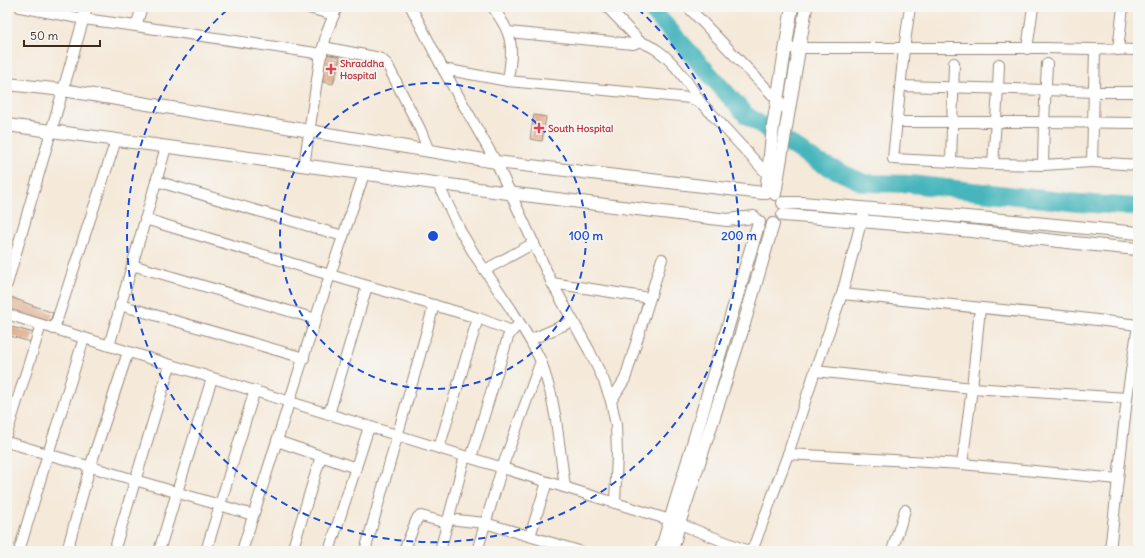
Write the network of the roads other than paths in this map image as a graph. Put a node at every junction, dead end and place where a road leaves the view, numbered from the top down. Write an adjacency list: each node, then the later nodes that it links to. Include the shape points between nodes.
1 (20, 7): 15 (street)
2 (87, 7): 15 (street)
3 (142, 7): 16 (street)
4 (305, 7): 14 (street)
5 (412, 7): 30 (street)
6 (493, 7): 17 (street)
7 (607, 7): 18 (street)
8 (688, 7): 40 (street)
9 (792, 7): 19 (street)
10 (806, 7): 20 (street)
11 (910, 7): 21 (street)
12 (1033, 7): 22 (street)
13 (1123, 7): 24 (street)
14 (336, 11): 26 (street, via 327,32)
15 (84, 19): 16 (street); 36 (street)
16 (136, 26): 26 (street)
17 (508, 32): 18 (street, via 633,44); 31 (street, via 511,55)
18 (637, 40): 41 (street, via 665,57)
19 (786, 48): 20 (street); 40 (street)
20 (800, 48): 21 (street); 42 (street)
21 (904, 49): 22 (street); 33 (street)
22 (1027, 49): 23 (street)
23 (1096, 50): 24 (street); 38 (street)
24 (1118, 50): 25 (street)
25 (1138, 50)
26 (323, 51): 51 (street); 54 (street, via 375,57 387,64)
27 (954, 63): 34 (street)
28 (999, 64): 35 (street)
29 (1047, 64): 37 (street)
30 (443, 69): 31 (street); 55 (street)
31 (508, 81): 41 (street, via 684,97)
32 (7, 84): 36 (street)
33 (901, 86): 34 (street); 45 (street)
34 (952, 88): 35 (street); 43 (street)
35 (998, 88): 37 (street); 44 (street)
36 (64, 90): 50 (street); 51 (street)
37 (1046, 90): 38 (street); 46 (street)
38 (1094, 92): 39 (street); 47 (street)
39 (1138, 92)
40 (777, 100): 42 (street); 59 (street, via 773,126)
41 (701, 103): 64 (street)
42 (789, 112): 59 (street)
43 (952, 121): 44 (street); 45 (street); 56 (street)
44 (996, 121): 46 (street); 58 (street)
45 (897, 122): 56 (street, via 893,159)
46 (1044, 122): 47 (street); 60 (street)
47 (1093, 122): 48 (street); 57 (street)
48 (1138, 122)
49 (7, 125): 50 (street)
50 (52, 131): 52 (street); 84 (street)
51 (309, 131): 54 (street); 61 (street)
52 (116, 140): 53 (street); 97 (street)
53 (166, 147): 61 (street); 65 (street)
54 (429, 151): 55 (street)
55 (496, 162): 67 (street); 68 (street)
56 (951, 162): 58 (street)
57 (1092, 162): 60 (street); 62 (street)
58 (993, 164): 60 (street)
59 (774, 165): 64 (street); 67 (street)
60 (1043, 165)
61 (304, 166): 63 (street)
62 (1138, 166)
63 (364, 174): 66 (street); 76 (street)
64 (768, 175): 67 (street)
65 (156, 181): 71 (street); 76 (street)
66 (438, 184): 68 (street); 81 (street, via 461,232)
67 (768, 193): 70 (street, via 781,200); 72 (street, via 757,197 753,203 752,210)
68 (511, 194): 72 (street, via 727,220); 77 (street)
69 (865, 208): 70 (street, via 802,203); 73 (street); 75 (street)
70 (783, 209): 73 (street); 74 (street, via 779,221)
71 (145, 219): 80 (street); 82 (street)
72 (757, 220): 74 (street, via 766,225); 137 (street)
73 (862, 221): 78 (street); 86 (street)
74 (773, 224): 137 (street, via 741,334)
75 (1138, 233)
76 (343, 236): 82 (street)
77 (534, 243): 81 (street); 83 (street)
78 (1138, 249)
79 (662, 259): 87 (street)
80 (132, 265): 88 (street); 93 (street)
81 (485, 270): 96 (street, via 511,309)
82 (330, 275): 85 (street); 93 (street)
83 (552, 283): 87 (street); 94 (street)
84 (7, 284)
85 (367, 286): 89 (street); 112 (street)
86 (842, 294): 90 (street); 105 (street)
87 (650, 298): 110 (street, via 625,379)
88 (120, 305): 100 (street); 102 (street)
89 (434, 305): 92 (street); 115 (street)
90 (980, 308): 107 (street); 109 (street, via 1138,325)
91 (7, 314): 95 (street)
92 (478, 318): 96 (street); 118 (street)
93 (316, 319): 102 (street)
94 (573, 321): 99 (street); 110 (street, via 604,381)
95 (41, 325): 97 (street); 114 (street)
96 (516, 327): 99 (street); 122 (street, via 508,337)
97 (54, 329): 98 (street)
98 (84, 338): 100 (street); 119 (street)
99 (530, 340): 103 (street)
100 (108, 346): 101 (street)
101 (128, 352): 104 (street); 124 (street)
102 (304, 358): 111 (street)
103 (540, 361): 126 (street); 130 (street, via 551,394)
104 (170, 365): 106 (street); 128 (street)
105 (815, 371): 107 (street); 120 (street)
106 (212, 378): 108 (street); 131 (street)
107 (972, 388): 109 (street); 123 (street)
108 (256, 391): 111 (street); 133 (street)
109 (1127, 398): 127 (street)
110 (611, 401): 132 (street, via 616,425)
111 (290, 402): 112 (street); 116 (street)
112 (329, 414): 113 (street)
113 (369, 427): 115 (street); 125 (street)
114 (7, 433)
115 (397, 435): 118 (street); 148 (street)
116 (277, 441): 121 (street); 135 (street)
117 (7, 442): 119 (street)
118 (439, 448): 122 (street)
119 (48, 454): 124 (street); 140 (street)
120 (788, 454): 123 (street); 156 (street)
121 (321, 456): 125 (street); 146 (street)
122 (468, 457): 126 (street); 136 (street)
123 (962, 464): 127 (street)
124 (90, 466): 128 (street); 141 (street)
125 (356, 468): 147 (street)
126 (502, 468): 129 (street); 138 (street)
127 (1118, 479): 158 (street)
128 (135, 480): 131 (street); 142 (street)
129 (547, 482): 130 (street); 139 (street)
130 (565, 487): 132 (street)
131 (178, 493): 133 (street); 143 (street)
132 (615, 503): 137 (street)
133 (220, 506): 135 (street); 144 (street)
134 (905, 510): 157 (street)
135 (254, 516): 145 (street)
136 (448, 521): 138 (street); 149 (street, via 418,517); 150 (street)
137 (675, 522): 153 (street); 154 (street); 155 (street)
138 (485, 523): 139 (street); 151 (street)
139 (530, 536): 152 (street)
140 (19, 551)
141 (67, 551)
142 (114, 551)
143 (159, 551)
144 (206, 551)
145 (242, 551)
146 (292, 551)
147 (329, 551)
148 (365, 551)
149 (404, 551)
150 (440, 551)
151 (477, 551)
152 (579, 551)
153 (662, 551)
154 (672, 551)
155 (748, 551)
156 (752, 551)
157 (892, 551)
158 (1110, 551)

